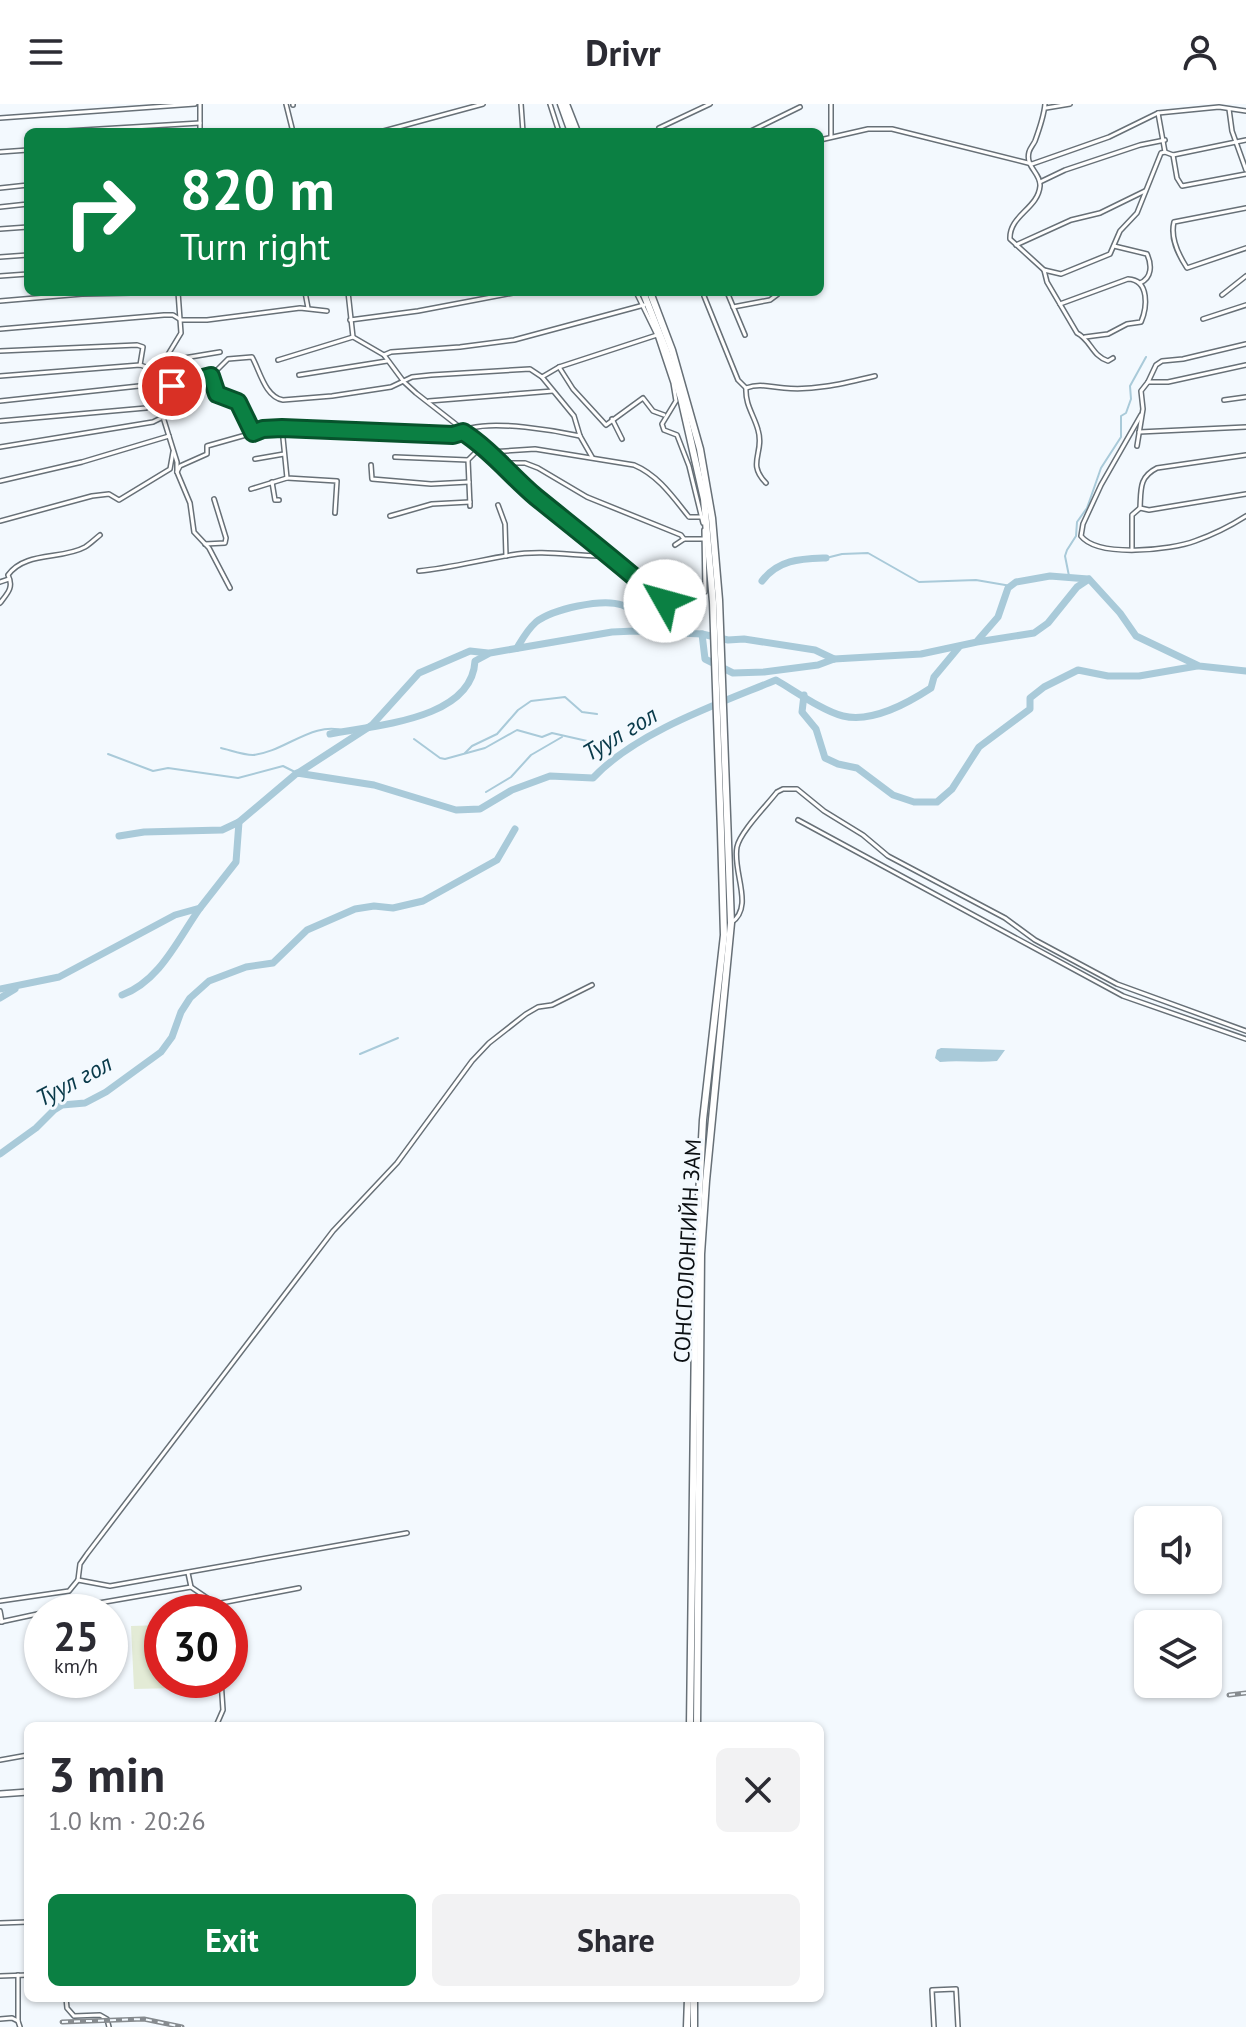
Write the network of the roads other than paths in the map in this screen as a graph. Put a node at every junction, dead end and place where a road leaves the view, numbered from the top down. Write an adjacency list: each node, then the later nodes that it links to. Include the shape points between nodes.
1 (198, 104): 17 (street); 18 (street)
2 (294, 104): 10 (street)
3 (483, 104): 22 (street)
4 (521, 104): 23 (street)
5 (550, 104): 24 (street)
6 (563, 104): 25 (main road); 26 (main road)
7 (710, 104): 27 (street)
8 (831, 104): 29 (street)
9 (1070, 104): 11 (street)
10 (286, 105): 21 (street)
11 (1045, 106): 38 (street)
12 (1219, 106): 14 (street); 16 (street)
13 (800, 107): 28 (street)
14 (1229, 109): 15 (street); 33 (street)
15 (1246, 111)
16 (1158, 113): 31 (street); 38 (street, via 1087,146)
17 (0, 118)
18 (200, 123): 19 (street); 20 (street)
19 (117, 128)
20 (200, 128)
21 (292, 128)
22 (395, 128)
23 (523, 128)
24 (558, 128)
25 (570, 128)
26 (575, 128)
27 (659, 128)
28 (757, 128)
29 (831, 137): 30 (street); 38 (street, via 892,129)
30 (824, 139)
31 (1165, 140): 36 (street); 40 (street)
32 (1246, 140): 33 (street)
33 (1236, 141): 37 (street); 39 (street)
34 (24, 150): 35 (street)
35 (0, 152)
36 (1165, 152): 37 (street); 43 (street)
37 (1173, 155): 39 (street, via 1182,186)
38 (1028, 164): 40 (street)
39 (1246, 172)
40 (1040, 182): 49 (street, via 1035,198 1010,229)
41 (24, 185): 42 (street)
42 (0, 188)
43 (1145, 191): 49 (street); 50 (street)
44 (24, 204): 45 (street)
45 (0, 207)
46 (1246, 208): 51 (street, via 1172,225 1187,268)
47 (24, 227): 48 (street)
48 (0, 229)
49 (1014, 246): 54 (street)
50 (1114, 246): 54 (street, via 1110,254 1067,272); 58 (street, via 1147,254 1150,272)
51 (1246, 248)
52 (24, 255): 53 (street)
53 (0, 257)
54 (1044, 270): 72 (street)
55 (24, 274): 56 (street)
56 (0, 276)
57 (1246, 276): 59 (street)
58 (1140, 283): 72 (street, via 1128,279); 85 (street, via 1146,304 1141,322)
59 (1222, 295)
60 (59, 296): 71 (street)
61 (180, 296): 79 (street)
62 (306, 296): 76 (street)
63 (348, 296): 80 (street)
64 (497, 296): 80 (street)
65 (638, 296): 73 (street)
66 (644, 296): 99 (main road)
67 (652, 296): 171 (main road, via 700,449 712,518)
68 (704, 296): 107 (street)
69 (729, 296): 75 (street)
70 (775, 296): 75 (street)
71 (0, 301)
72 (1060, 304): 85 (street)
73 (644, 305): 82 (street); 89 (street, via 514,340)
74 (1246, 305): 78 (street)
75 (733, 307): 83 (street)
76 (309, 310): 77 (street); 79 (street)
77 (327, 311)
78 (1203, 319)
79 (181, 320): 81 (street, via 164,315); 92 (street, via 181,333)
80 (350, 320): 84 (street)
81 (0, 329)
82 (657, 335): 96 (street); 99 (street)
83 (745, 335)
84 (353, 337): 89 (street); 91 (street)
85 (1085, 337): 90 (street, via 1096,356)
86 (1246, 344): 105 (street, via 1162,361)
87 (0, 351): 94 (street, via 142,346)
88 (220, 352): 92 (street)
89 (384, 355): 93 (street)
90 (1113, 358)
91 (278, 360)
92 (166, 361): 97 (street)
93 (387, 361): 98 (street); 104 (street)
94 (140, 365): 97 (street); 100 (street)
95 (1246, 365): 105 (street)
96 (559, 367): 103 (street); 117 (street, via 606,425)
97 (158, 371): 106 (street)
98 (299, 375)
99 (673, 375): 115 (street, via 676,401); 141 (main road)
100 (0, 376)
101 (211, 376): 104 (street, via 228,359 252,357 268,390 283,400); 106 (street); 123 (street, via 217,394 238,402)
102 (875, 376): 107 (street, via 831,386)
103 (542, 377): 104 (street, via 530,369 431,375); 108 (street)
104 (404, 382): 113 (street)
105 (1148, 382): 114 (street, via 1141,391)
106 (160, 387): 110 (street); 112 (street)
107 (746, 388): 147 (street, via 745,402 759,432 756,471)
108 (553, 391): 113 (street); 125 (street, via 574,416)
109 (1246, 397): 111 (street)
110 (161, 400): 116 (street); 118 (street, via 146,408)
111 (1224, 400)
112 (0, 401)
113 (426, 401): 121 (street)
114 (1141, 415): 122 (street); 164 (street, via 1081,529 1087,543)
115 (665, 416): 117 (street, via 643,398); 140 (street, via 664,430 677,435)
116 (163, 417): 124 (street); 129 (street)
117 (612, 419): 126 (street)
118 (0, 421)
119 (1246, 427): 122 (street)
120 (282, 428): 121 (street); 123 (street); 132 (street)
121 (463, 432): 125 (street, via 493,427); 127 (street)
122 (1139, 432): 128 (street)
123 (253, 433): 142 (street, via 207,446 207,454)
124 (169, 436): 130 (street); 144 (street)
125 (580, 436): 135 (street)
126 (622, 439)
127 (480, 443): 131 (street); 137 (street)
128 (1137, 446)
129 (0, 447)
130 (173, 452): 142 (street); 158 (street, via 170,469 119,500 109,494 92,496)
131 (489, 452): 135 (street, via 535,449); 138 (street)
132 (284, 454): 136 (street); 143 (street)
133 (1246, 455): 153 (street, via 1157,468 1141,481)
134 (395, 457): 137 (street)
135 (592, 457): 157 (street, via 644,469 689,517)
136 (255, 459)
137 (468, 460): 146 (street)
138 (501, 463): 161 (street, via 538,468 587,497); 165 (street)
139 (371, 465): 146 (street, via 372,479)
140 (689, 466): 141 (street); 157 (street)
141 (698, 466): 157 (main road)
142 (177, 472): 162 (street, via 190,503 194,532)
143 (287, 478): 145 (street); 154 (street, via 337,481)
144 (0, 481)
145 (272, 482): 148 (street); 151 (street)
146 (469, 482): 155 (street, via 470,504 432,504)
147 (766, 483)
148 (251, 489)
149 (1246, 494): 153 (street)
150 (214, 499): 162 (street, via 225,543)
151 (279, 500)
152 (498, 505): 166 (street)
153 (1140, 508): 164 (street, via 1132,515)
154 (335, 513)
155 (390, 516)
156 (1246, 516): 164 (street, via 1195,541)
157 (704, 517): 160 (main road)
158 (0, 521)
159 (100, 535): 168 (street, via 83,548 35,558 11,570)
160 (705, 536): 161 (street); 165 (street, via 705,592 665,601 653,597); 171 (main road)
161 (684, 539): 163 (street)
162 (205, 544): 170 (street)
163 (675, 545)
164 (1132, 549)
165 (606, 553): 166 (street)
166 (506, 556): 167 (street)
167 (419, 571)
168 (9, 579): 169 (street); 172 (street, via 10,592)
169 (0, 582)
170 (230, 588)
171 (716, 601): 173 (main road)
172 (0, 603)
173 (722, 778): 175 (main road, СОНСГОЛОНГИЙН ЗАМ); 193 (main road, СОНСГОЛОНГИЙН ЗАМ, via 724,935 703,1120 696,1253)
174 (798, 820): 178 (street, via 1123,996)
175 (731, 923): 177 (street, via 743,906 740,839 777,792 797,789 888,856 1005,918 1035,940 1117,984); 194 (main road, СОНСГОЛОНГИЙН ЗАМ, via 701,1254)
176 (592, 985): 181 (street, via 538,1007 489,1043 219,1377 80,1564)
177 (1246, 1031)
178 (1246, 1039)
179 (407, 1533): 180 (street)
180 (188, 1573): 181 (street, via 110,1586); 182 (street)
181 (78, 1580): 187 (street, via 69,1591)
182 (191, 1587): 184 (street); 185 (street)
183 (299, 1588): 186 (street)
184 (201, 1594)
185 (128, 1598)
186 (248, 1598)
187 (0, 1601)
188 (0, 1611): 190 (street)
189 (24, 1617): 190 (street)
190 (1, 1622)
191 (222, 1698): 192 (street)
192 (218, 1722)
193 (690, 1722)
194 (697, 1722)
195 (24, 1756): 196 (street)
196 (0, 1760)
197 (24, 1792): 198 (main road)
198 (0, 1794)
199 (24, 1922): 200 (street)
200 (0, 1923)
201 (18, 1975): 202 (street); 203 (street); 208 (street)
202 (24, 1975)
203 (0, 1976)
204 (66, 2002): 210 (street, via 74,2016 100,2015)
205 (688, 2002): 211 (main road)
206 (694, 2002): 212 (main road)
207 (0, 2019): 208 (street)
208 (18, 2021): 209 (street)
209 (20, 2027)
210 (109, 2027)
211 (687, 2027)
212 (694, 2027)
213 (934, 2027): 214 (street, via 932,1990 956,1989)
214 (958, 2027)

